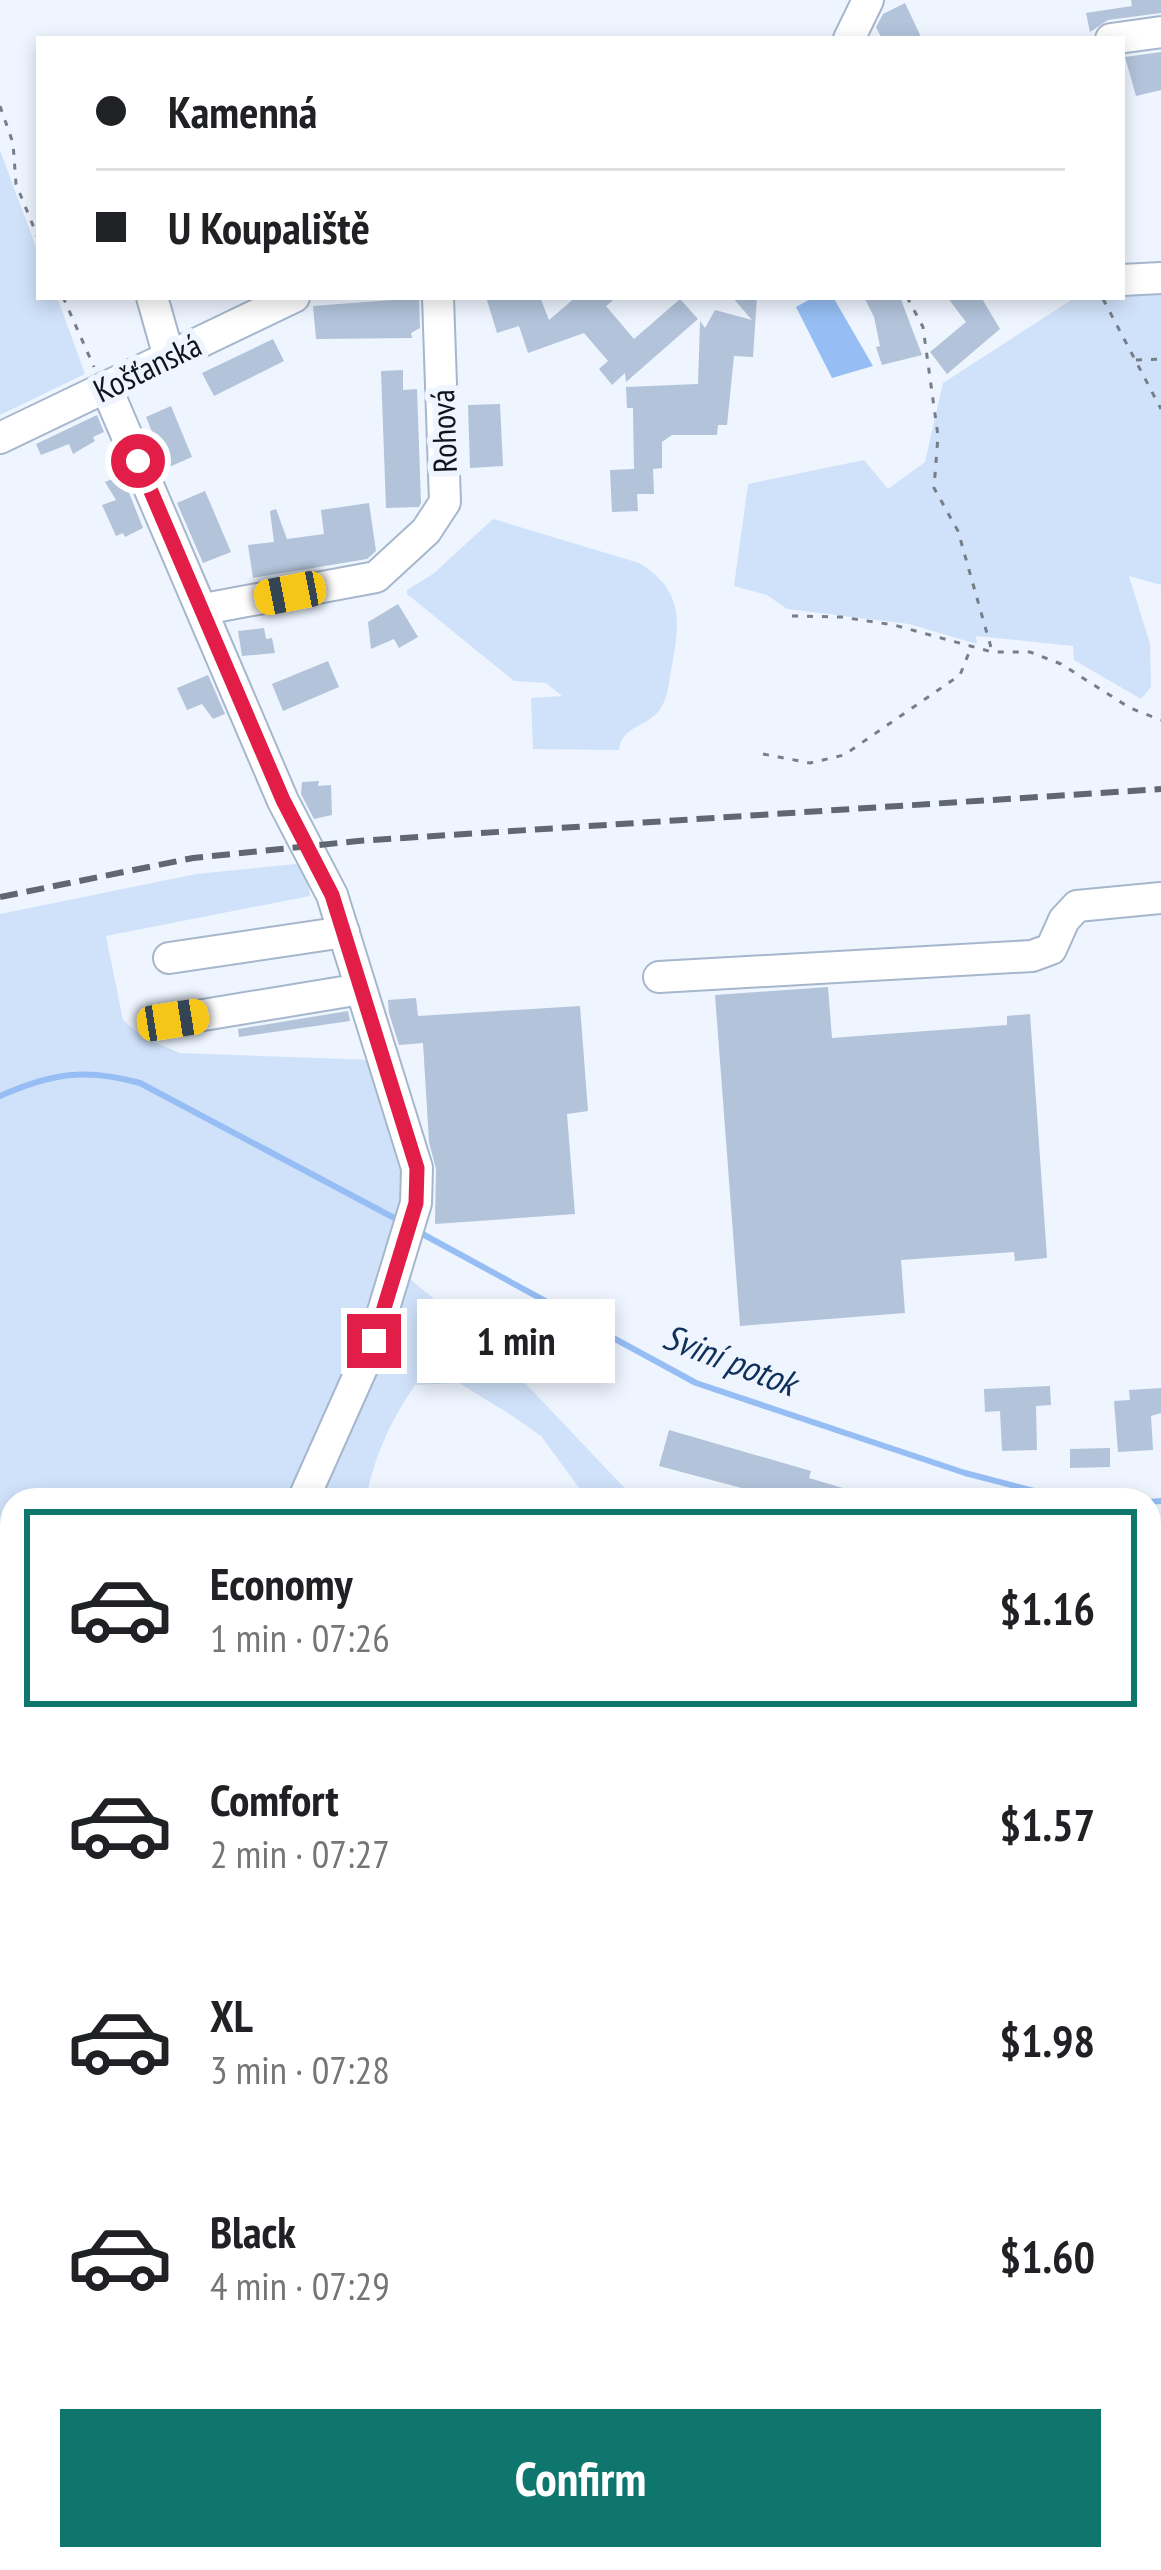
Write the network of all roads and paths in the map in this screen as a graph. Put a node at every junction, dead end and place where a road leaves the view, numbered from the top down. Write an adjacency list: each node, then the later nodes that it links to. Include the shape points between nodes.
1 (868, 0): 3 (street)
2 (1161, 32): 4 (street)
3 (850, 36)
4 (1125, 37)
5 (0, 106): 6 (path)
6 (36, 233)
7 (1161, 278): 8 (street)
8 (1125, 280)
9 (64, 300): 18 (path)
10 (153, 300): 15 (street)
11 (288, 300): 15 (street, Košťanská)
12 (438, 300): 21 (street, Rohová, via 445,502 438,517 376,577)
13 (909, 300): 24 (path, via 922,327 938,436 934,488 958,531)
14 (1104, 300): 17 (path)
15 (169, 357): 18 (street, Košťanská)
16 (1161, 359): 17 (path)
17 (1135, 361): 19 (path)
18 (106, 387): 20 (street, Košťanská); 21 (street)
19 (1161, 409)
20 (0, 438)
21 (204, 609): 28 (street)
22 (792, 616): 23 (path, via 894,625)
23 (971, 647): 24 (path); 26 (path, via 960,675 844,755 810,763)
24 (992, 652): 25 (path, via 1030,652 1061,664)
25 (1161, 720)
26 (763, 754)
27 (1161, 898): 30 (street, via 1077,906 1051,949 1032,956)
28 (344, 932): 29 (street); 31 (street)
29 (170, 958)
30 (659, 977)
31 (362, 989): 32 (street); 33 (street, via 417,1168 416,1203 374,1341)
32 (173, 1020)
33 (308, 1488)

